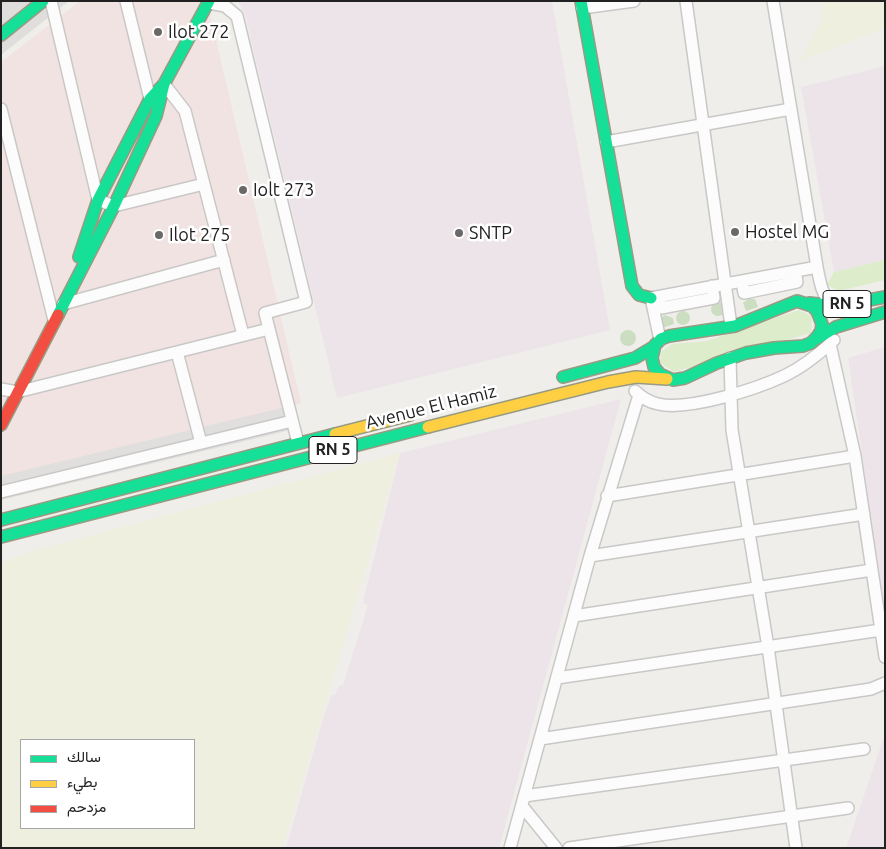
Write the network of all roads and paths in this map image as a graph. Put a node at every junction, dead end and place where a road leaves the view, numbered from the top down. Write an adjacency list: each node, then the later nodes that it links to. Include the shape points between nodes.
1 (43, 1): 9 (main road)
2 (52, 1): 17 (street)
3 (126, 1): 11 (street)
4 (634, 1): 8 (street)
5 (686, 1): 14 (street)
6 (772, 1): 13 (street)
7 (209, 2): 10 (main road); 31 (street, via 225,6 237,16 306,302 265,313)
8 (582, 4): 15 (main road)
9 (1, 35)
10 (164, 84): 11 (main road); 16 (street, via 185,111); 18 (main road, via 156,116)
11 (150, 99): 17 (main road)
12 (1, 109): 28 (street)
13 (791, 109): 14 (street); 20 (street)
14 (704, 124): 15 (street); 21 (street)
15 (606, 142): 22 (main road, via 632,286 644,298)
16 (204, 184): 18 (street); 19 (street)
17 (98, 200): 18 (street); 25 (main road)
18 (114, 206): 25 (main road)
19 (224, 260): 25 (street); 32 (street)
20 (817, 267): 21 (street); 26 (street, via 821,288)
21 (726, 283): 22 (street); 30 (street)
22 (655, 297): 34 (street)
23 (885, 298): 26 (main road, RN 5)
24 (809, 303): 26 (main road, RN 5); 30 (main road, via 794,301); 33 (main road, via 818,310 821,318 821,329)
25 (62, 304): 28 (main road)
26 (834, 307)
27 (885, 312): 29 (main road, RN 5)
28 (54, 320): 42 (main road)
29 (848, 323): 33 (main road, RN 5); 35 (street)
30 (732, 326): 34 (main road, via 670,335)
31 (269, 329): 32 (street); 46 (street)
32 (243, 335): 36 (street)
33 (816, 339): 37 (main road, Avenue El Hamiz, via 802,346 766,349)
34 (657, 343): 39 (main road, via 652,354 654,365); 40 (main road, via 635,358)
35 (830, 344): 43 (street, via 784,376); 50 (street)
36 (177, 352): 42 (street); 48 (street)
37 (730, 358): 39 (main road, Avenue El Hamiz, via 682,379); 43 (street)
38 (626, 378): 39 (main road, Avenue El Hamiz / RN 5); 44 (street); 57 (main road, Avenue El Hamiz / RN 5)
39 (667, 379)
40 (548, 381)
41 (1, 389): 42 (street)
42 (17, 392): 47 (main road)
43 (731, 394): 44 (street, via 678,405 659,404); 51 (street, via 732,430)
44 (639, 395): 53 (street)
45 (419, 413): 49 (main road, RN 5)
46 (292, 421): 48 (street); 49 (street)
47 (1, 425)
48 (201, 443): 52 (street)
49 (298, 443): 55 (main road, RN 5)
50 (855, 456): 51 (street); 54 (street)
51 (739, 475): 53 (street); 56 (street)
52 (1, 492)
53 (607, 496): 58 (street)
54 (864, 514): 56 (street); 59 (street)
55 (1, 520)
56 (749, 532): 58 (street); 60 (street)
57 (1, 537)
58 (590, 556): 61 (street)
59 (872, 570): 60 (street); 62 (street)
60 (758, 588): 61 (street); 63 (street)
61 (574, 616): 65 (street)
62 (881, 630): 63 (street); 64 (street)
63 (768, 647): 65 (street); 67 (street)
64 (885, 657)
65 (556, 678): 68 (street)
66 (885, 683): 67 (street, via 871,689)
67 (776, 703): 68 (street); 70 (street)
68 (540, 739): 71 (street)
69 (864, 749): 70 (street)
70 (784, 761): 71 (street); 73 (street)
71 (523, 801): 74 (street); 75 (street)
72 (848, 808): 73 (street)
73 (792, 816): 76 (street); 77 (street)
74 (510, 848)
75 (556, 848)
76 (569, 848)
77 (796, 848)

